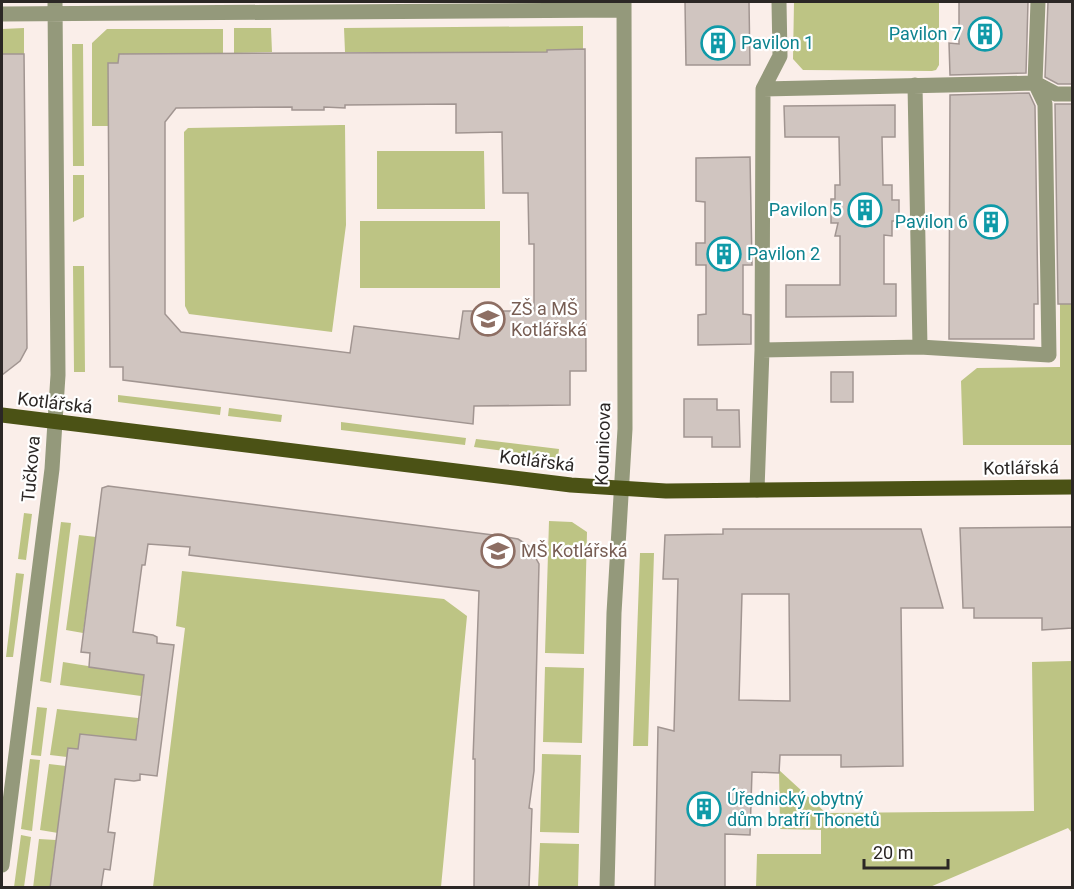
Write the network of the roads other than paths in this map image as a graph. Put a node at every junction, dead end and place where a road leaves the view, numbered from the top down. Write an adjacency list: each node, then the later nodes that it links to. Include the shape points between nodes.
1 (779, 2): 8 (street, via 780,56)
2 (1038, 2): 6 (street)
3 (624, 6): 4 (street); 15 (street, Kounicova, via 625,429)
4 (55, 7): 5 (street); 13 (street, Tučkova, via 58,375)
5 (2, 14)
6 (1035, 83): 7 (street); 9 (street, via 1056,94); 10 (street, via 1045,104 1049,355)
7 (915, 86): 8 (street); 10 (street)
8 (763, 89): 11 (street)
9 (1072, 94)
10 (921, 347): 11 (street)
11 (762, 350): 16 (street)
12 (2, 415): 13 (main road, Kotlářská)
13 (54, 423): 15 (main road, Kotlářská); 17 (street, Tučkova)
14 (1072, 487): 16 (main road, Kotlářská)
15 (621, 489): 16 (main road, Kotlářská); 18 (street, Kounicova)
16 (757, 490)
17 (2, 865)
18 (607, 888)

